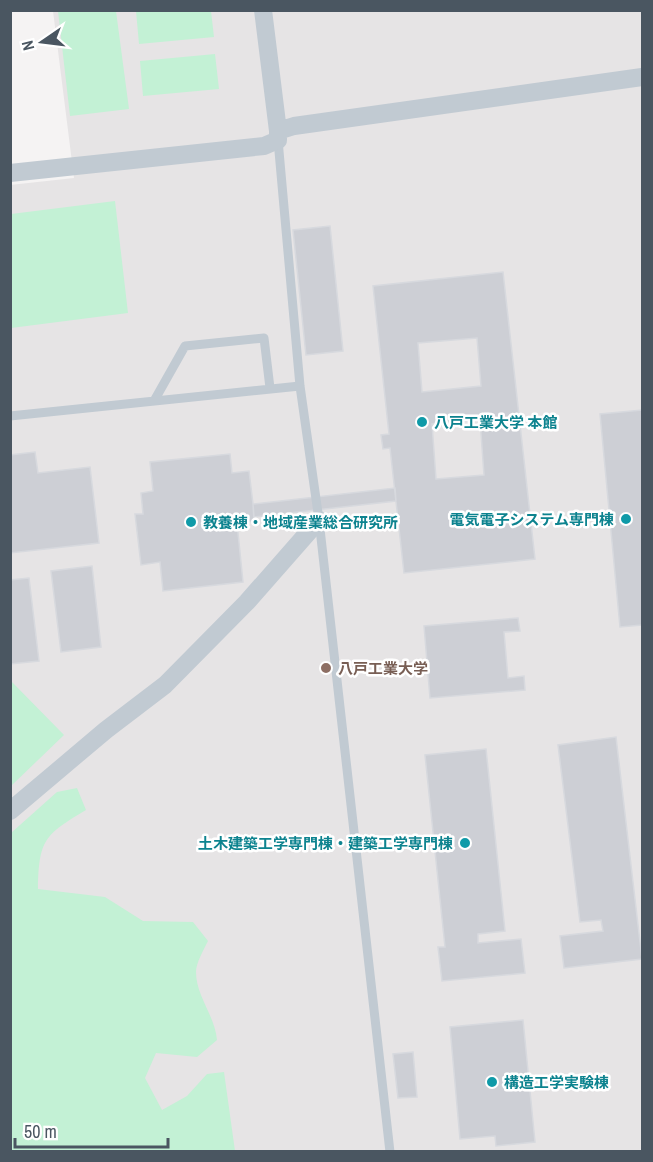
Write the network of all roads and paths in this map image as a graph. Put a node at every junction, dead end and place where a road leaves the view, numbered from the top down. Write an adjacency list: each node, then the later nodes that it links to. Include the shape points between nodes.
1 (263, 10): 3 (street)
2 (642, 77): 3 (street, via 294,126)
3 (278, 135): 4 (street, via 264,146); 5 (lane)
4 (10, 173)
5 (300, 386): 6 (lane); 9 (lane)
6 (270, 388): 7 (lane); 7 (lane, via 264,338 185,346)
7 (154, 401): 8 (lane)
8 (10, 416)
9 (319, 520): 10 (street, via 247,602 165,685); 11 (lane)
10 (10, 812)
11 (390, 1152)

